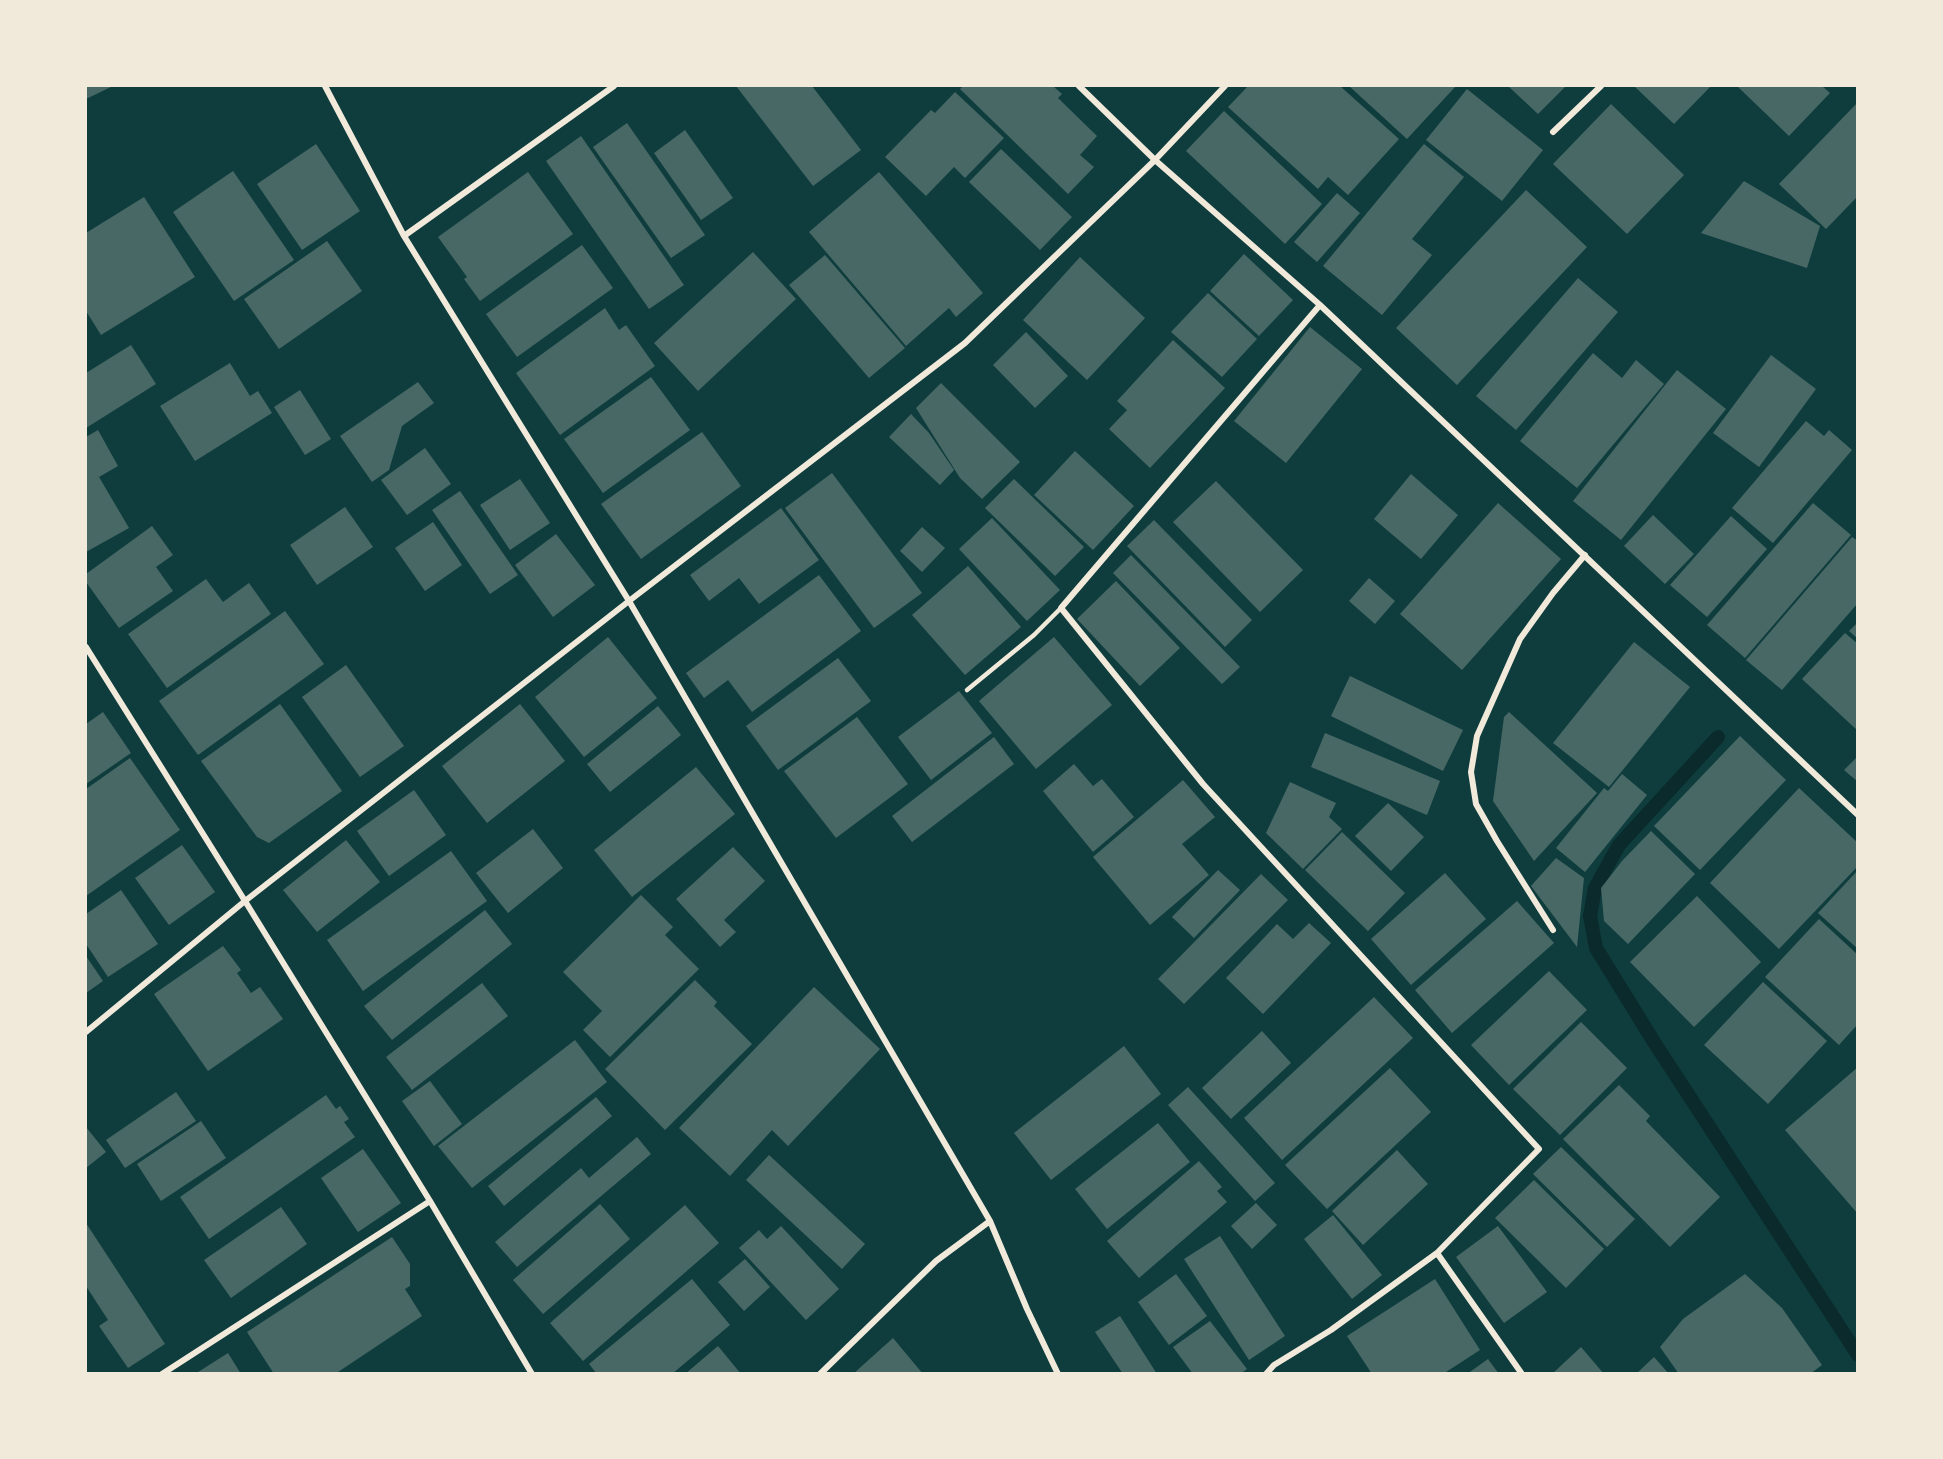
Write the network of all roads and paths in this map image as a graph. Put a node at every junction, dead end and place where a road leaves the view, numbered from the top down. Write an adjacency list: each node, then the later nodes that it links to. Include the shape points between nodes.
1 (325, 86): 8 (street)
2 (614, 86): 8 (street)
3 (1078, 86): 7 (street)
4 (1226, 86): 7 (street)
5 (1601, 86): 6 (street)
6 (1553, 132)
7 (1155, 160): 9 (street); 11 (street, via 965,343)
8 (404, 236): 11 (street)
9 (1320, 305): 10 (street); 12 (street)
10 (1585, 555): 15 (street); 17 (street, via 1520,639 1477,736 1471,772 1476,804)
11 (629, 602): 16 (street); 20 (street)
12 (1061, 608): 14 (lane); 21 (street, via 1203,784 1539,1149)
13 (86, 647): 16 (street)
14 (967, 690)
15 (1857, 815)
16 (245, 901): 18 (street); 19 (street)
17 (1553, 930)
18 (86, 1032)
19 (430, 1201): 22 (street); 23 (street)
20 (990, 1221): 24 (street, via 936,1261); 25 (street)
21 (1437, 1253): 26 (street); 27 (street)
22 (162, 1374)
23 (532, 1374)
24 (820, 1374)
25 (1058, 1374)
26 (1266, 1374)
27 (1522, 1374)

